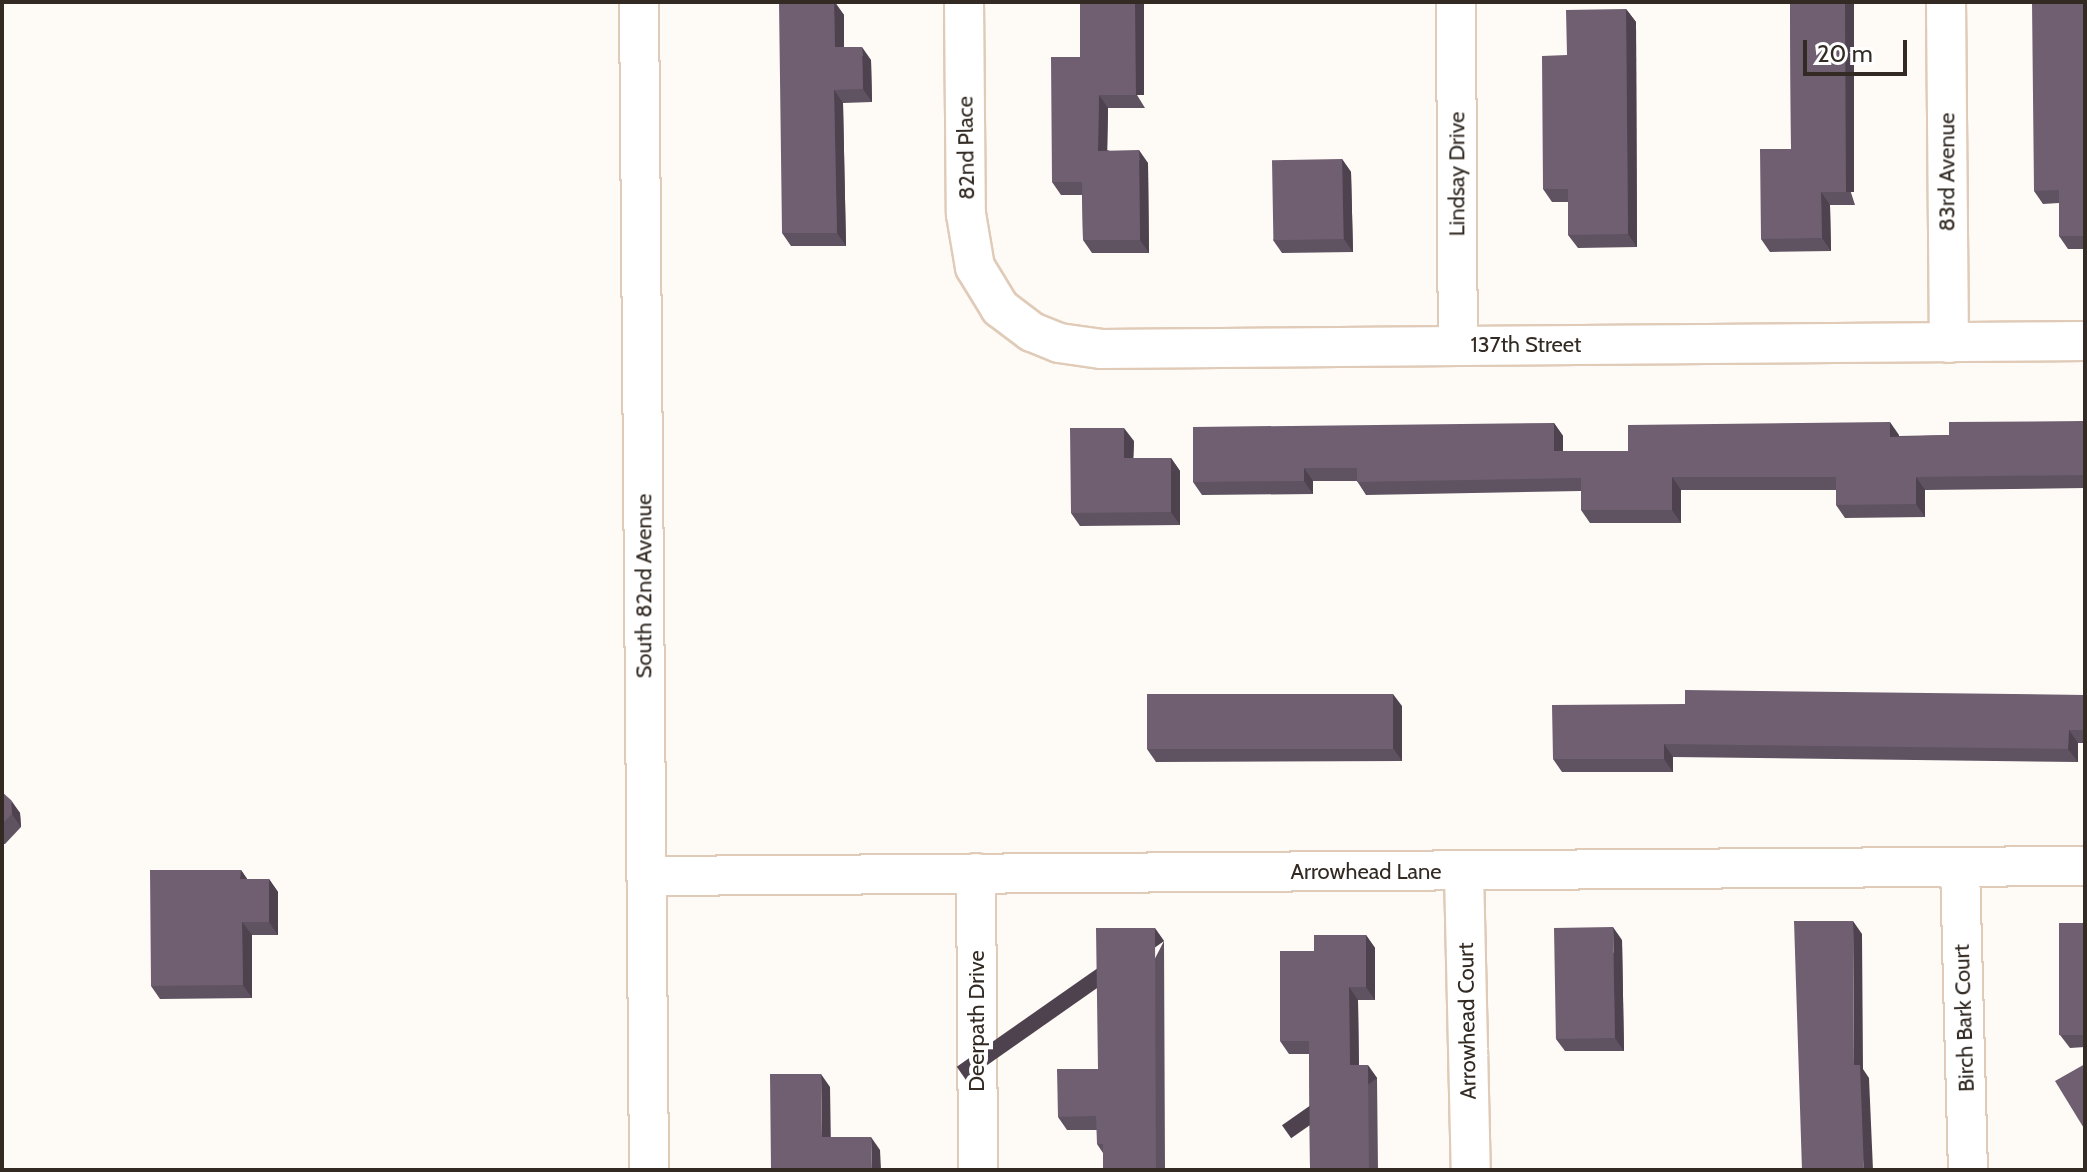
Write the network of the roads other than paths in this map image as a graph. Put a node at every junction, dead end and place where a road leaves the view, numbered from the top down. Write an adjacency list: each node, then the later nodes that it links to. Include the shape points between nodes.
1 (639, 2): 13 (street, South 82nd Avenue)
2 (964, 2): 5 (street, 82nd Place, via 966,214 975,267)
3 (1456, 2): 8 (street, Lindsay Drive)
4 (1946, 2): 7 (street, 83rd Avenue)
5 (986, 291): 8 (street, 137th Street, via 1032,332 1101,349)
6 (2085, 341): 7 (street, 137th Street)
7 (1949, 343): 8 (street, 137th Street)
8 (1458, 346)
9 (2085, 866): 10 (street, Arrowhead Lane)
10 (1960, 867): 11 (street, Arrowhead Lane); 17 (street, Birch Bark Court)
11 (1464, 872): 12 (street, Arrowhead Lane); 16 (street, Arrowhead Court)
12 (976, 873): 13 (street, Arrowhead Lane); 15 (street, Deerpath Drive)
13 (647, 876): 14 (street, South 82nd Avenue)
14 (649, 1170)
15 (978, 1170)
16 (1471, 1170)
17 (1968, 1170)

